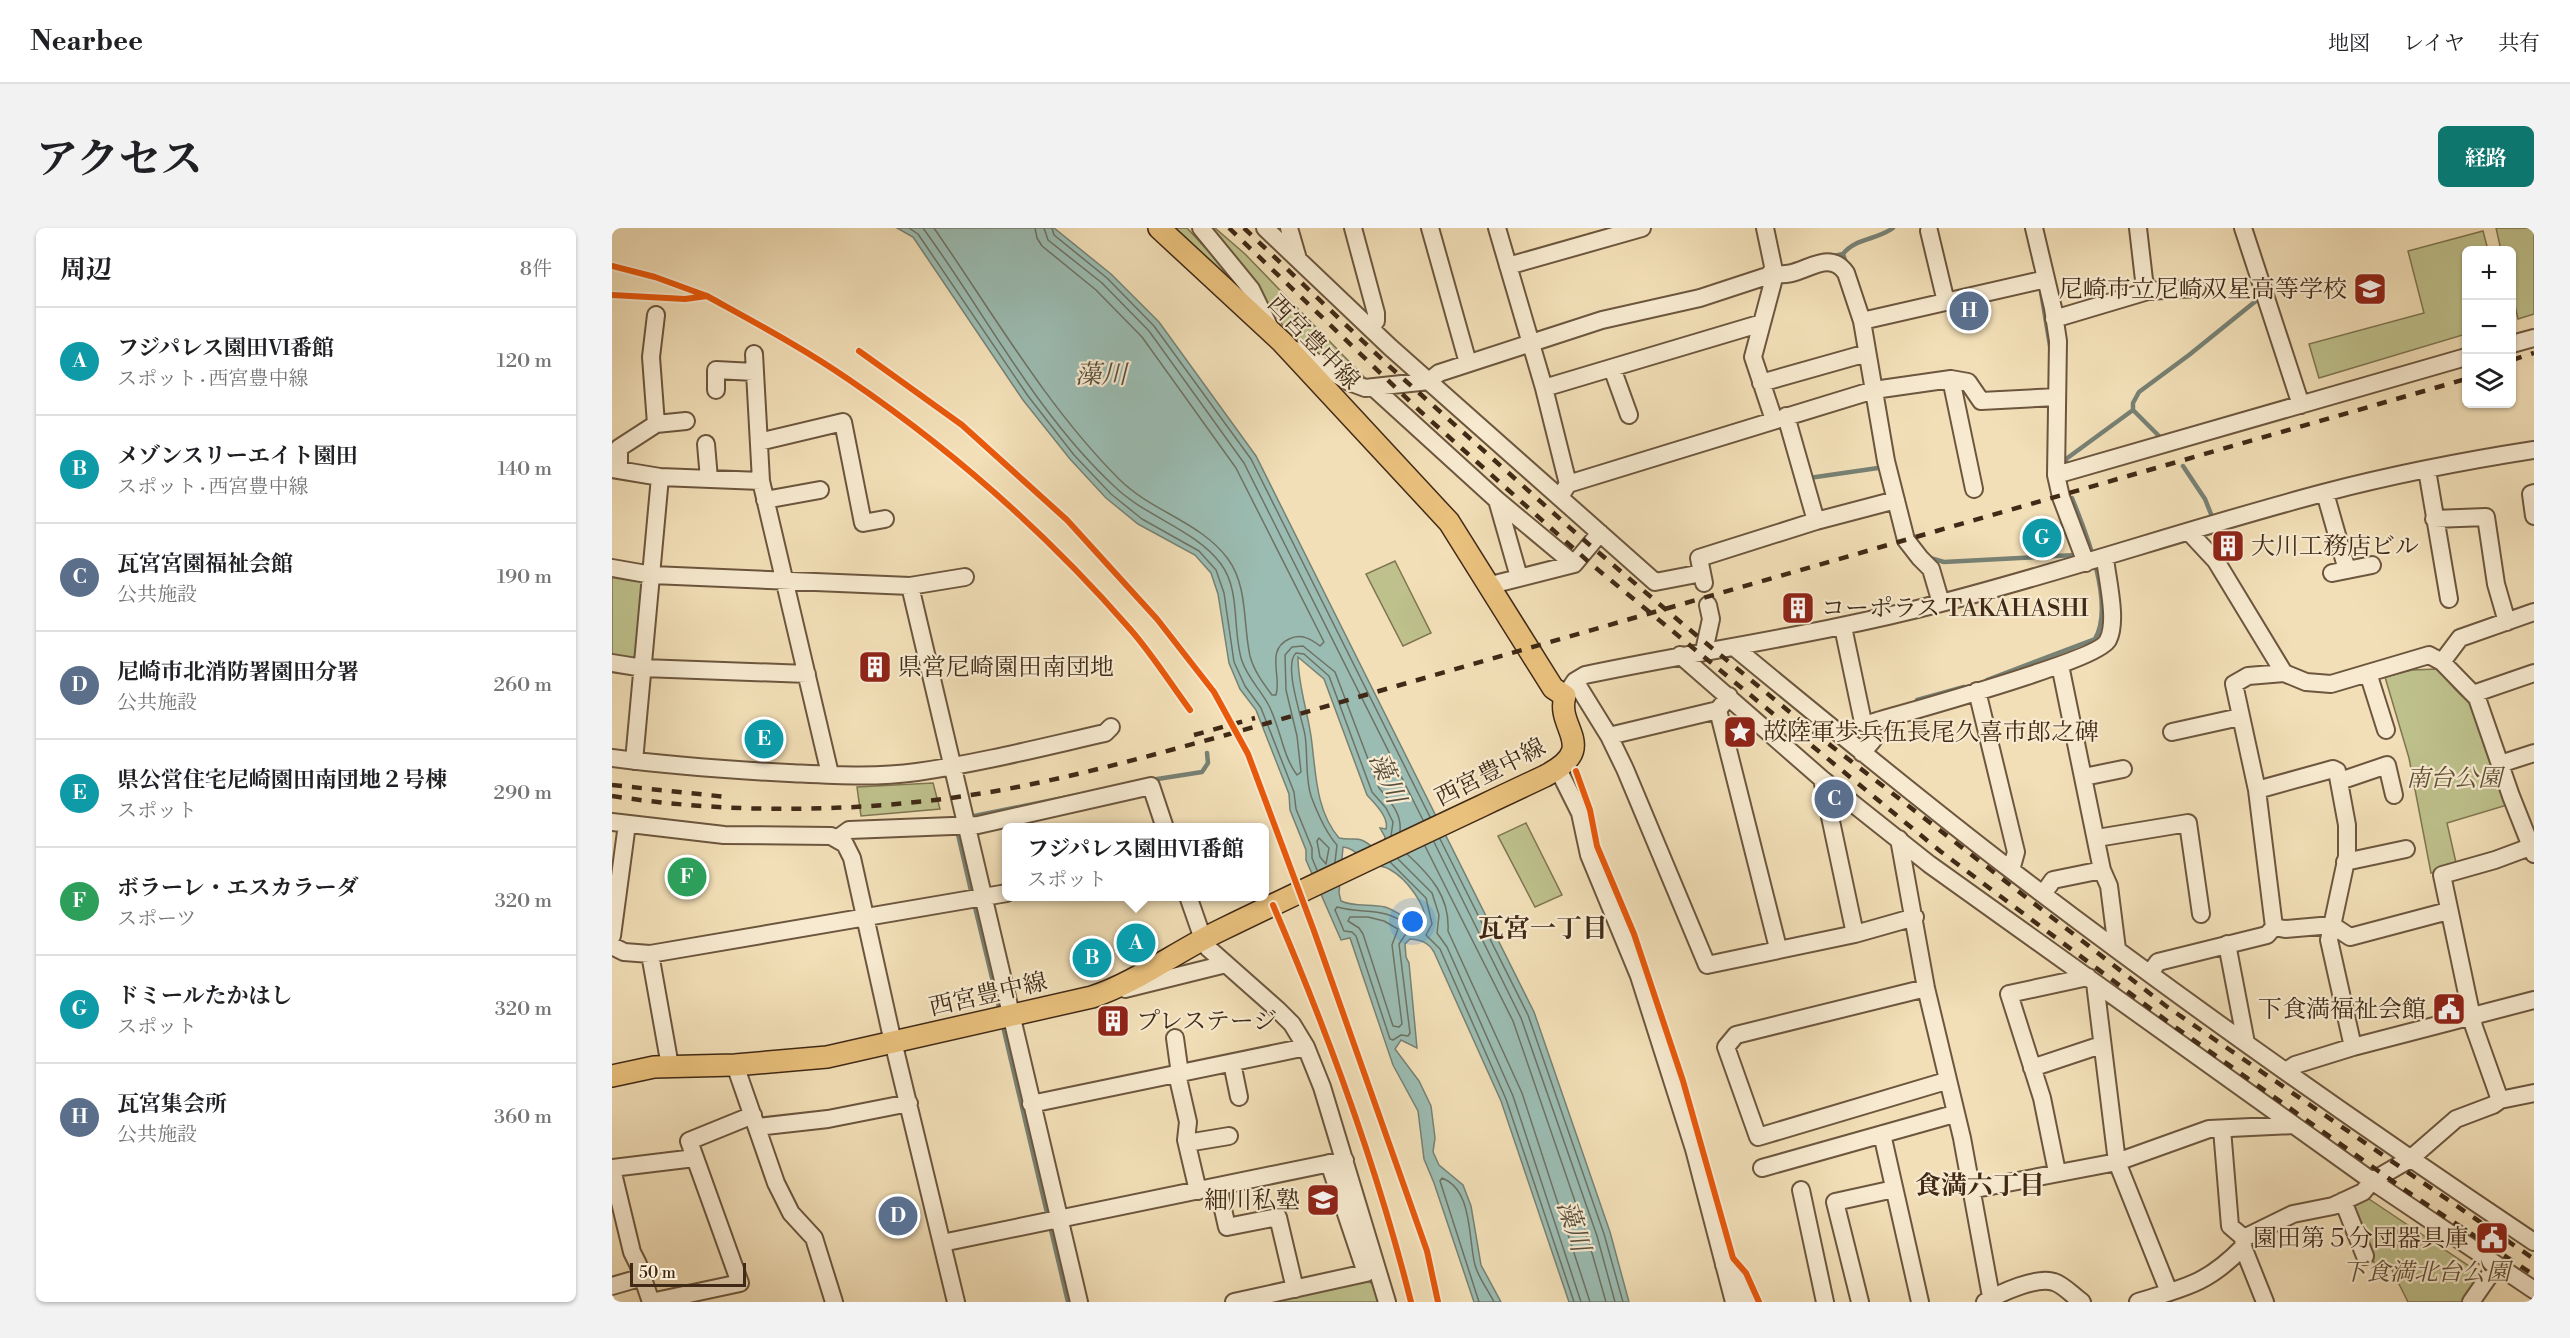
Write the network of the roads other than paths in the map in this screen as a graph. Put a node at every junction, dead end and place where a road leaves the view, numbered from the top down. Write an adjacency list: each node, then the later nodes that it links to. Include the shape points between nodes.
1 (1159, 228): 26 (main road, 西宮豊中線)
2 (1201, 228): 26 (street, via 1251,289)
3 (1265, 228): 14 (street)
4 (1289, 228): 14 (street)
5 (1353, 228): 25 (street, via 1376,314)
6 (1430, 228): 33 (street)
7 (1497, 228): 15 (street)
8 (1642, 228): 15 (street)
9 (1765, 228): 16 (street)
10 (2034, 228): 17 (street)
11 (2138, 228): 19 (street)
12 (2243, 228): 44 (street)
13 (1929, 231): 20 (street)
14 (1298, 259): 25 (street)
15 (1508, 266): 28 (street)
16 (1772, 272): 23 (street, via 1783,276 1826,262 1841,266); 24 (street, via 1774,278); 28 (street, via 1700,298 1602,320)
17 (2046, 279): 20 (street); 22 (street)
18 (2197, 288): 19 (street)
19 (2148, 291): 22 (street)
20 (1946, 302): 23 (street)
21 (656, 315): 48 (street, via 651,357 662,394)
22 (2054, 319): 43 (street, via 2058,341)
23 (1862, 321): 30 (street)
24 (1762, 323): 34 (street); 38 (street, via 1753,357)
25 (1370, 327): 37 (street)
26 (1277, 338): 39 (street, via 1349,382); 80 (main road, 西宮豊中線, via 1449,522)
27 (2534, 338): 29 (street)
28 (1531, 342): 33 (street); 40 (street)
29 (2516, 343)
30 (1867, 353): 38 (street); 42 (street)
31 (754, 354): 35 (street)
32 (2462, 358): 44 (street)
33 (1468, 363): 37 (street, via 1439,373)
34 (1612, 368): 40 (street); 45 (street)
35 (754, 372): 41 (street, via 716,370); 49 (street)
36 (1951, 379): 42 (street); 43 (street, via 1965,380 1981,401); 58 (street)
37 (1430, 381): 39 (street); 60 (street)
38 (1761, 383): 46 (street)
39 (1374, 388): 64 (street)
40 (1544, 388): 60 (street)
41 (716, 390)
42 (1874, 390): 46 (street); 65 (street)
43 (2057, 397): 54 (street)
44 (2301, 405): 54 (street)
45 (1629, 415)
46 (1780, 418): 60 (street); 69 (street)
47 (686, 421): 48 (street)
48 (656, 424): 52 (street, via 619,448)
49 (759, 442): 57 (street); 67 (street, via 841,415 863,523)
50 (706, 444): 56 (street)
51 (2534, 450): 53 (street)
52 (615, 470): 55 (street)
53 (2427, 470): 61 (street); 68 (street)
54 (2056, 475): 72 (street, via 2061,497)
55 (660, 477): 56 (street); 76 (street)
56 (709, 479): 57 (street)
57 (761, 481): 63 (street)
58 (1974, 489)
59 (820, 490): 63 (street)
60 (1564, 490): 71 (street)
61 (2325, 493): 70 (street); 74 (street, via 2339,571)
62 (2534, 493): 66 (street, via 2530,494)
63 (765, 500): 79 (street)
64 (1497, 500): 73 (street); 78 (street)
65 (1896, 500): 69 (street); 83 (street, via 1906,540 1931,568)
66 (2534, 516)
67 (885, 519)
68 (2434, 519): 82 (street); 86 (street, via 2486,517 2496,584)
69 (1816, 521): 71 (street, via 1699,558 1703,578 1657,583)
70 (2189, 532): 72 (street); 95 (street, via 2216,561)
71 (1600, 533): 73 (street)
72 (2095, 561): 83 (street); 93 (street, via 2112,618 2108,641 2103,647)
73 (1574, 564): 78 (street)
74 (2372, 565)
75 (612, 568): 76 (street)
76 (652, 575): 79 (street); 94 (street)
77 (965, 577): 81 (street)
78 (1519, 578): 80 (street)
79 (784, 579): 81 (street); 98 (street)
80 (1491, 585): 99 (main road, 西宮豊中線, via 1553,688)
81 (910, 586): 115 (street)
82 (2449, 599)
83 (1941, 603): 87 (street)
84 (1708, 605): 89 (street, via 1711,619)
85 (2534, 612): 86 (street)
86 (2507, 622): 91 (street, via 2460,638)
87 (1843, 627): 88 (street); 106 (street, via 1863,722)
88 (1734, 647): 89 (street); 110 (street)
89 (1704, 651): 90 (street)
90 (1680, 655): 99 (street, via 1585,675); 102 (street)
91 (2442, 662): 96 (street, via 2429,655); 101 (street)
92 (612, 663): 94 (street)
93 (2060, 665): 100 (street); 119 (street)
94 (643, 668): 98 (street); 113 (street)
95 (2284, 673): 96 (street, via 2306,682 2331,684); 104 (street, via 2248,676 2234,684)
96 (2368, 673): 107 (street, via 2373,711)
97 (2534, 673): 101 (street)
98 (807, 674): 118 (street)
99 (1570, 688): 109 (street); 117 (main road, 西宮豊中線, via 1562,709 1573,741 1569,758)
100 (1972, 692): 106 (street, via 1874,722); 133 (street, via 2016,852)
101 (2473, 694): 114 (street)
102 (1729, 696): 103 (street); 120 (street)
103 (1718, 710): 109 (street); 150 (street)
104 (2240, 717): 108 (street); 122 (street)
105 (1111, 727): 115 (street, via 1105,733)
106 (1871, 727): 110 (street, via 1873,740)
107 (2386, 730)
108 (2172, 732)
109 (1609, 736): 150 (street, via 1707,965)
110 (1862, 753): 133 (street)
111 (2534, 753): 114 (street)
112 (612, 758): 113 (street)
113 (634, 761): 118 (street)
114 (2500, 764): 131 (street)
115 (952, 766): 118 (street, via 906,773); 126 (street)
116 (2123, 769): 119 (street)
117 (1552, 772): 147 (main road, 西宮豊中線); 206 (street, via 1580,813 1589,855 1639,976 1694,1149)
118 (830, 774)
119 (2084, 777): 128 (street)
120 (1822, 779): 129 (street); 145 (street)
121 (2340, 781): 122 (street, via 2333,769); 123 (street, via 2387,765); 132 (street, via 2347,825)
122 (2257, 790): 144 (street)
123 (2394, 795)
124 (619, 823): 127 (street, via 724,835); 146 (street)
125 (1163, 823): 126 (street, via 1151,786 978,825)
126 (959, 824): 127 (street, via 849,830); 137 (street)
127 (838, 838): 142 (street, via 852,858)
128 (2097, 838): 134 (street); 140 (street, via 2188,823)
129 (1899, 839): 141 (street); 155 (street)
130 (2406, 849): 132 (street)
131 (2532, 851): 139 (street, via 2442,875)
132 (2345, 862): 143 (street)
133 (2011, 870): 136 (street)
134 (2102, 870): 136 (street, via 2054,880); 151 (street, via 2109,886)
135 (1002, 894): 137 (street)
136 (2043, 894): 151 (street)
137 (976, 898): 142 (street); 159 (street)
138 (1189, 901): 147 (street)
139 (2448, 911): 143 (street, via 2350,938); 160 (street)
140 (2201, 914)
141 (1915, 917): 145 (street); 156 (street)
142 (865, 918): 152 (street); 162 (street)
143 (2332, 926): 144 (street); 166 (street, via 2329,940)
144 (2274, 927): 148 (street, via 2267,935)
145 (1855, 934): 150 (street)
146 (612, 936)
147 (1203, 939): 153 (street); 157 (main road, 西宮豊中線)
148 (2227, 944): 154 (street, via 2158,962); 163 (street)
149 (612, 946): 152 (street, via 624,952)
150 (1778, 948)
151 (2117, 949): 154 (street)
152 (650, 954): 169 (street)
153 (1226, 964): 157 (street); 165 (street, via 1292,1024)
154 (2150, 973): 163 (street)
155 (2091, 980): 164 (street); 170 (street, via 2009,994); 182 (street)
156 (1926, 988): 174 (street); 174 (street, via 1736,1035 1726,1047 1758,1137)
157 (1092, 997): 159 (main road, 西宮豊中線)
158 (2534, 1000): 160 (street)
159 (1004, 1016): 162 (main road, 西宮豊中線); 179 (street)
160 (2473, 1017): 166 (street); 177 (street)
161 (1175, 1038): 172 (street)
162 (893, 1042): 168 (main road, 西宮豊中線, via 807,1060); 178 (street)
163 (2246, 1043): 171 (street)
164 (2101, 1045): 170 (street); 190 (street)
165 (1306, 1047): 167 (street); 189 (street, via 1322,1087)
166 (2353, 1047): 171 (street)
167 (1232, 1063): 172 (street); 176 (street)
168 (735, 1065): 169 (main road, 西宮豊中線); 181 (street)
169 (670, 1066): 173 (main road, 西宮豊中線)
170 (2032, 1068): 193 (street)
171 (2286, 1071): 188 (street)
172 (1177, 1074): 179 (street); 186 (street, via 1188,1122)
173 (612, 1076)
174 (1946, 1081): 180 (street)
175 (2534, 1093): 177 (street)
176 (1239, 1097)
177 (2500, 1100): 188 (street, via 2456,1119)
178 (909, 1103): 181 (street, via 828,1119); 204 (street)
179 (1031, 1104): 201 (street)
180 (1954, 1114): 184 (street); 198 (street)
181 (755, 1121): 187 (street, via 689,1141); 215 (street, via 776,1183 791,1213 815,1241)
182 (2294, 1125): 183 (street); 194 (street)
183 (2222, 1129): 190 (street); 202 (street, via 2230,1226)
184 (1882, 1134): 192 (street); 196 (street)
185 (1229, 1136): 186 (street)
186 (1187, 1143): 199 (street)
187 (695, 1158): 191 (street); 208 (street, via 740,1283 651,1302)
188 (2410, 1159): 194 (street); 203 (street)
189 (1337, 1162): 195 (street); 210 (street, via 1366,1273); 219 (street)
190 (2117, 1162): 193 (street); 212 (street)
191 (612, 1168): 208 (street, via 632,1252)
192 (1762, 1168)
193 (2057, 1173): 198 (street)
194 (2372, 1181): 200 (street, via 2363,1192); 207 (street)
195 (1218, 1187): 199 (street); 210 (street, via 1227,1227 1278,1218)
196 (1894, 1189): 223 (street, via 1835,1202); 224 (street)
197 (1801, 1190): 222 (street)
198 (1970, 1190): 214 (street)
199 (1198, 1191): 201 (street)
200 (2343, 1201): 202 (street, via 2293,1214); 205 (street)
201 (1053, 1221): 204 (street); 217 (street)
202 (2244, 1242): 212 (street, via 2224,1266 2205,1280); 227 (street)
203 (2534, 1242)
204 (942, 1243): 216 (street)
205 (2365, 1256)
206 (1724, 1265): 220 (street); 221 (street, via 1736,1272)
207 (2496, 1266): 211 (street); 228 (street)
208 (643, 1277): 209 (street)
209 (612, 1286)
210 (1295, 1289): 213 (street)
211 (2534, 1290)
212 (2162, 1297): 226 (street)
213 (1253, 1300): 218 (street)
214 (1989, 1301): 225 (street, via 2001,1292 2044,1281 2056,1282)
215 (834, 1302)
216 (956, 1302)
217 (1078, 1302)
218 (1234, 1302)
219 (1388, 1302)
220 (1734, 1302)
221 (1751, 1302)
222 (1825, 1302)
223 (1860, 1302)
224 (1920, 1302)
225 (2082, 1302)
226 (2138, 1302)
227 (2265, 1302)
228 (2471, 1302)

